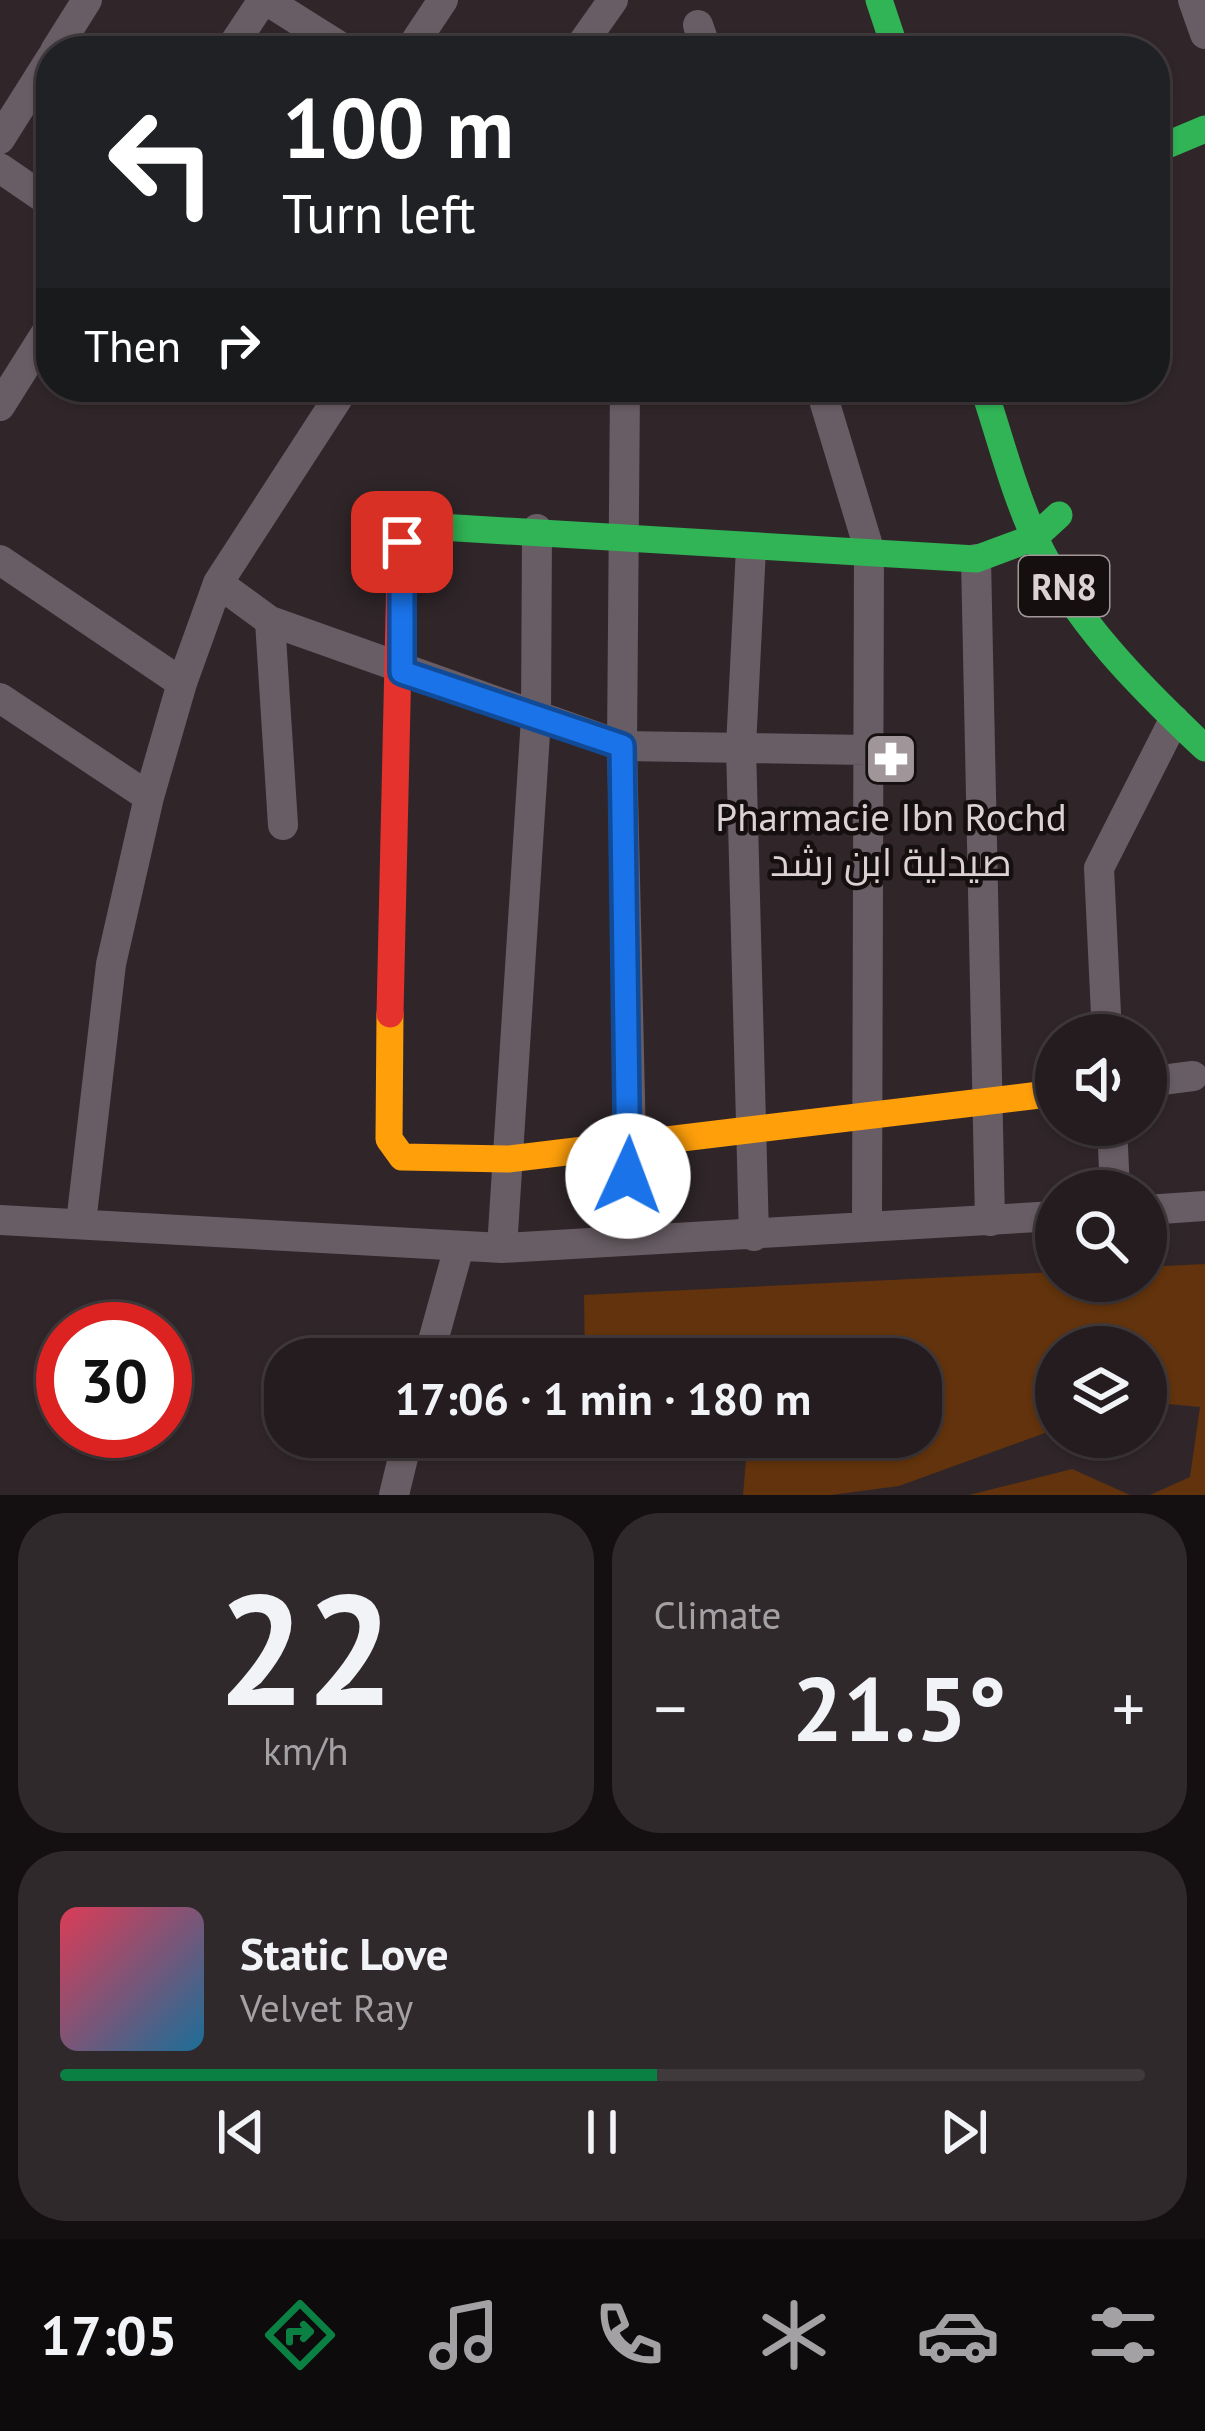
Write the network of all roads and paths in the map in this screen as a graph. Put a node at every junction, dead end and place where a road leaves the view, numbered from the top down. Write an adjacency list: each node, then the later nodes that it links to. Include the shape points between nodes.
1 (87, 0): 9 (street)
2 (264, 0): 10 (street); 11 (street)
3 (442, 0): 12 (street)
4 (614, 0): 13 (street)
5 (851, 0): 14 (street)
6 (879, 0): 15 (street)
7 (1193, 0): 8 (street)
8 (1205, 34)
9 (64, 36)
10 (239, 36)
11 (323, 36)
12 (419, 36)
13 (588, 36)
14 (863, 36)
15 (891, 36)
16 (36, 81): 18 (street)
17 (1205, 129): 19 (street)
18 (0, 139)
19 (1170, 144)
20 (2, 172): 21 (street)
21 (36, 194)
22 (36, 349): 28 (street)
23 (328, 402): 38 (street)
24 (625, 402): 31 (street)
25 (825, 402): 35 (street)
26 (988, 402): 32 (street, RN8)
27 (1016, 402): 29 (street)
28 (0, 406)
29 (1036, 456)
30 (538, 530): 31 (street); 41 (street, via 440,527 408,535 400,561); 45 (street)
31 (623, 535): 34 (street); 47 (street)
32 (1035, 537): 33 (street, RN8, via 1056,505); 36 (street); 46 (street, RN8, via 1084,618)
33 (1074, 545)
34 (751, 548): 35 (street); 48 (street)
35 (869, 549): 36 (street); 50 (street)
36 (976, 559): 57 (street)
37 (0, 560): 42 (street)
38 (218, 583): 40 (street); 42 (street)
39 (1119, 615): 44 (street, RN8)
40 (270, 621): 41 (street); 52 (street)
41 (402, 672): 45 (street); 61 (street, via 389,1138 401,1157 414,1160)
42 (182, 683): 51 (street)
43 (0, 698): 51 (street)
44 (1205, 711)
45 (536, 718): 47 (street); 61 (street)
46 (1174, 720): 49 (street, RN8); 53 (street, via 1099,868)
47 (622, 746): 48 (street); 60 (street)
48 (741, 747): 50 (street); 59 (street)
49 (1205, 748)
50 (867, 750): 58 (street)
51 (149, 797): 67 (street, via 111,964)
52 (283, 825)
53 (1106, 1014)
54 (1193, 1076): 55 (street)
55 (1167, 1079)
56 (1035, 1096): 57 (street)
57 (989, 1101): 58 (street); 66 (street)
58 (865, 1117): 59 (street); 68 (street)
59 (753, 1127): 60 (street); 69 (street)
60 (631, 1143): 61 (street); 70 (street)
61 (508, 1159): 72 (street)
62 (1205, 1206): 63 (street)
63 (1167, 1209)
64 (1035, 1218): 66 (street)
65 (0, 1220): 67 (street)
66 (990, 1221): 68 (street)
67 (80, 1223): 71 (street)
68 (867, 1226): 69 (street)
69 (754, 1235): 70 (street)
70 (622, 1241): 72 (street)
71 (459, 1247): 72 (street); 73 (street)
72 (502, 1248)
73 (434, 1338)
74 (403, 1458): 75 (street)
75 (394, 1494)

